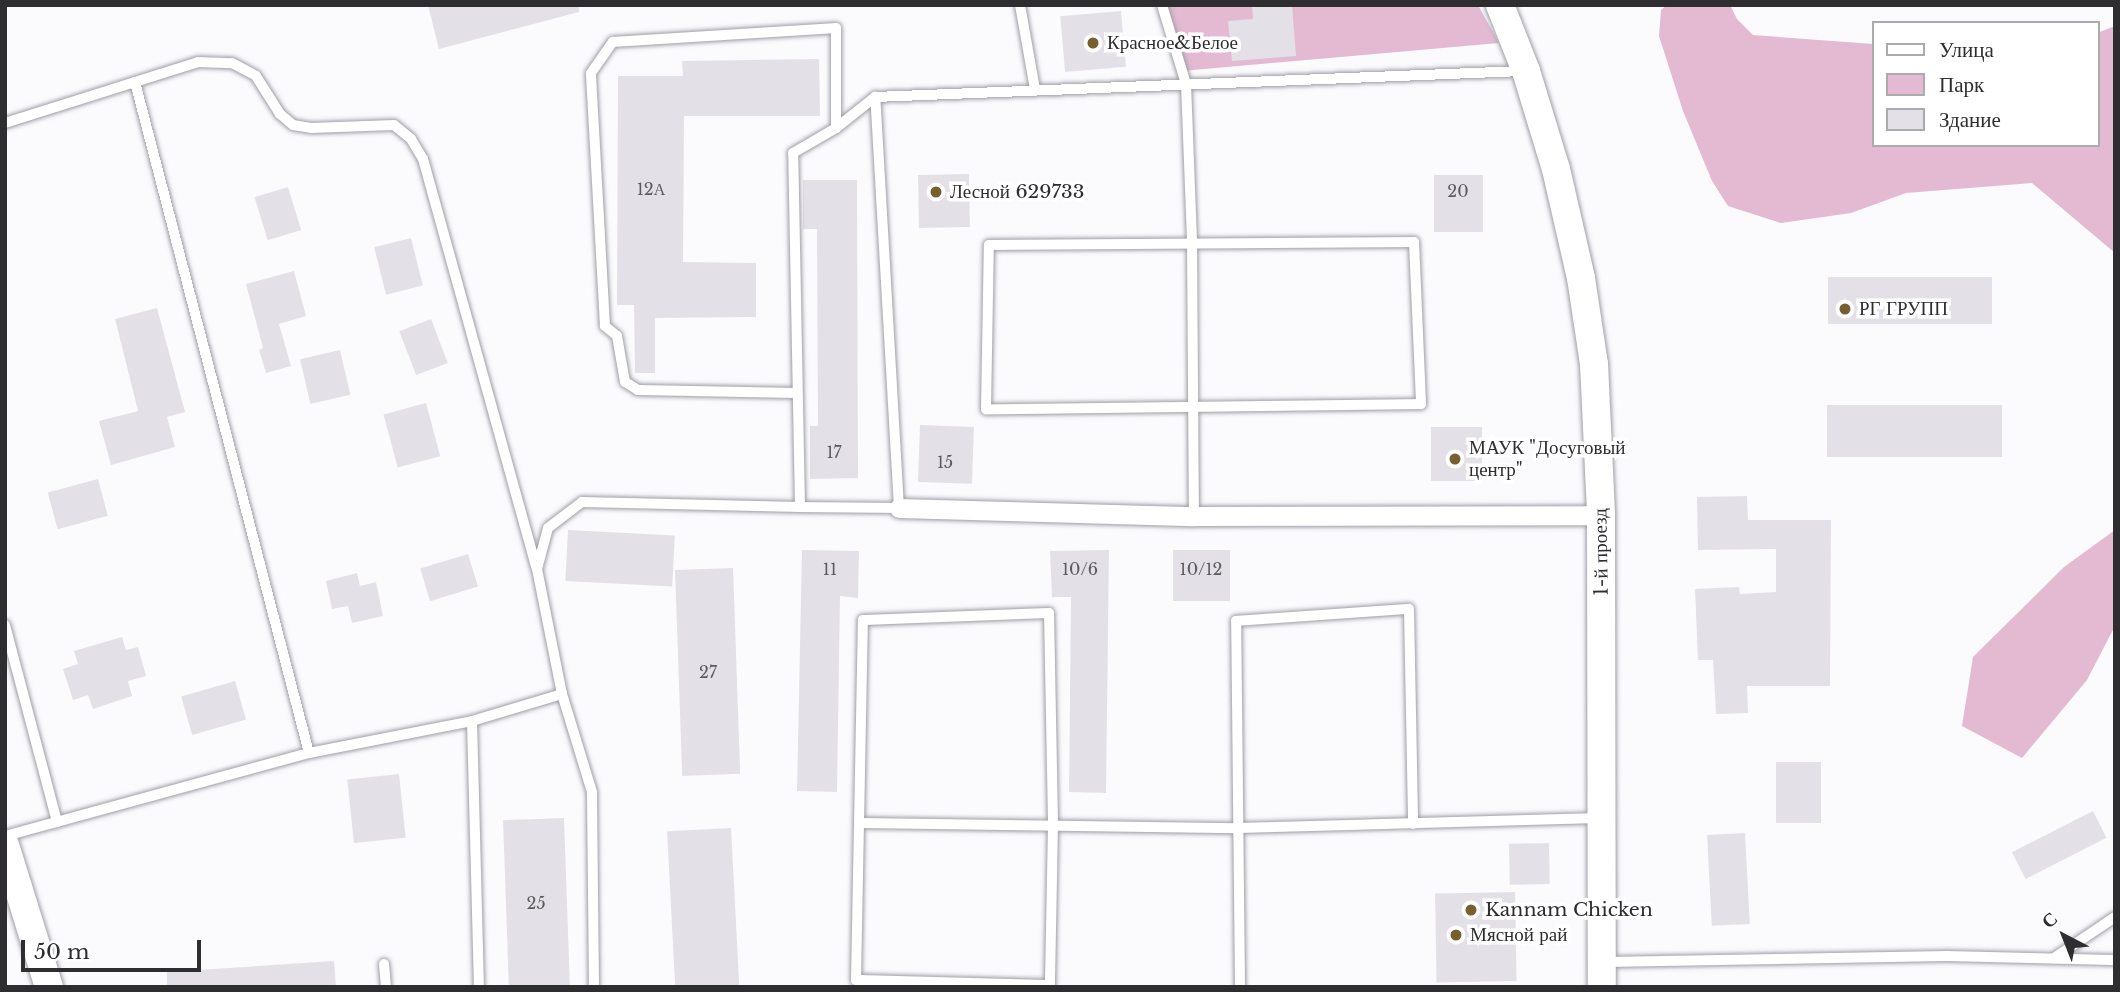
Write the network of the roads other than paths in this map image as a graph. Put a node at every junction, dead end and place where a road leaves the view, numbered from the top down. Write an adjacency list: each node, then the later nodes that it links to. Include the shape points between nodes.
1 (1020, 5): 7 (lane)
2 (1162, 5): 6 (lane)
3 (1500, 5): 4 (street, 1-й проезд)
4 (1526, 71): 6 (lane); 16 (street, 1-й проезд, via 1556,169 1581,278 1594,364)
5 (135, 82): 9 (lane); 18 (lane, via 198,62 232,63 256,76 280,114 293,125 394,125 411,139 423,159); 22 (lane)
6 (1186, 84): 7 (lane); 11 (lane)
7 (1035, 89): 8 (lane)
8 (875, 97): 10 (lane); 15 (lane)
9 (5, 123)
10 (836, 128): 12 (lane, via 793,153); 12 (lane, via 836,29 613,42 591,73 605,326 617,336 625,382 638,390)
11 (1192, 243): 13 (lane); 13 (lane, via 989,245 986,409); 13 (lane, via 1414,242 1421,404)
12 (797, 393): 14 (lane)
13 (1193, 408): 17 (lane)
14 (800, 507): 15 (lane); 18 (lane, via 582,502 548,528)
15 (899, 508): 17 (street)
16 (1601, 515): 17 (street); 23 (street, 1-й проезд)
17 (1194, 516)
18 (537, 569): 20 (lane)
19 (5, 625): 24 (lane)
20 (562, 694): 21 (lane); 39 (lane, via 592,792)
21 (472, 721): 22 (lane); 38 (lane)
22 (309, 753): 24 (lane)
23 (1603, 817): 26 (lane); 35 (street, 1-й проезд)
24 (57, 822): 29 (lane)
25 (861, 823): 27 (lane); 27 (lane, via 856,980 1050,985); 27 (lane, via 863,620 1049,613)
26 (1413, 824): 28 (lane); 28 (lane, via 1409,609 1236,621)
27 (1053, 825): 28 (lane)
28 (1238, 828): 40 (lane)
29 (5, 836)
30 (5, 845): 36 (street)
31 (2115, 917): 32 (lane)
32 (2054, 958): 33 (lane); 35 (lane, via 1947,956)
33 (2115, 960)
34 (384, 964): 37 (lane)
35 (1602, 974)
36 (49, 987)
37 (386, 987)
38 (479, 987)
39 (594, 987)
40 (1240, 987)

